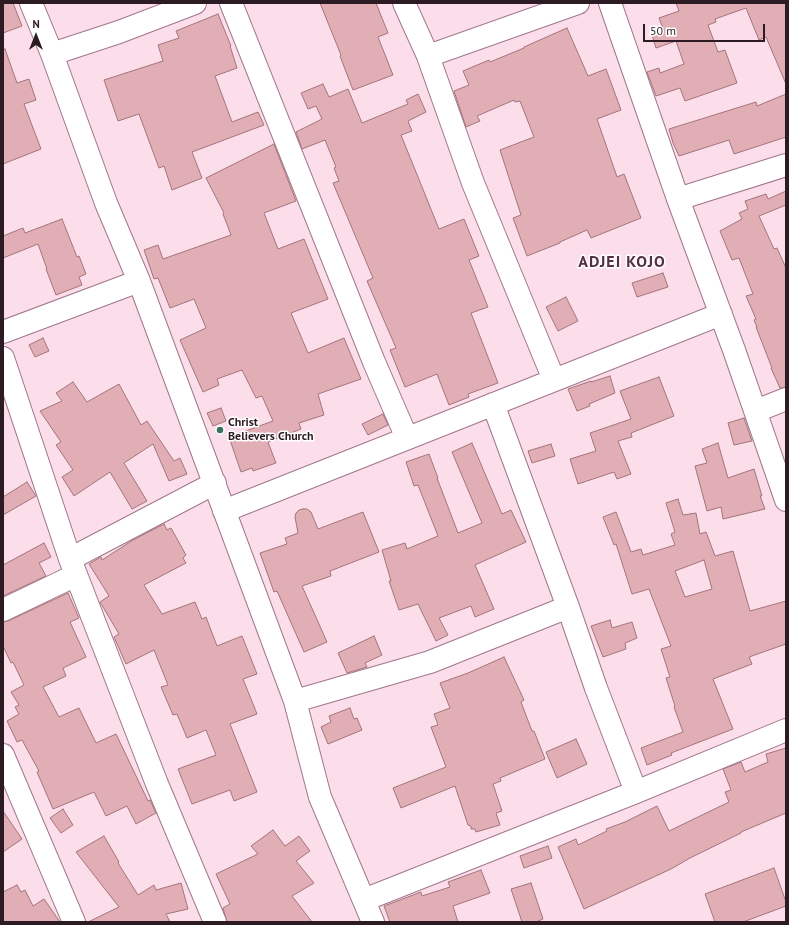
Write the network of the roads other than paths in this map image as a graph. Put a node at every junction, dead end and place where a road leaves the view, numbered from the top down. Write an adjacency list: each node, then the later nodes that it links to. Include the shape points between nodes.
1 (31, 3): 7 (street)
2 (195, 3): 7 (street)
3 (231, 3): 19 (street, via 374,362)
4 (404, 3): 8 (street)
5 (578, 3): 8 (street)
6 (610, 3): 10 (street)
7 (52, 54): 11 (street, via 106,203)
8 (428, 56): 15 (street, via 473,183)
9 (786, 165): 10 (street)
10 (678, 199): 12 (street)
11 (140, 281): 13 (street); 20 (street)
12 (721, 314): 15 (street); 18 (street)
13 (4, 330)
14 (3, 358): 23 (street)
15 (554, 380): 17 (street)
16 (786, 399): 18 (street)
17 (493, 404): 19 (street); 24 (street)
18 (756, 411): 21 (street)
19 (407, 438): 22 (street)
20 (215, 483): 22 (street); 23 (street)
21 (786, 500)
22 (224, 511): 26 (street)
23 (73, 567): 25 (street); 32 (street, via 157,784)
24 (568, 607): 26 (street, via 430,662); 29 (street)
25 (3, 610)
26 (295, 701): 30 (street, via 320,797)
27 (786, 730): 29 (street)
28 (3, 755): 31 (street)
29 (636, 792): 30 (street)
30 (364, 900): 33 (street)
31 (74, 922)
32 (215, 922)
33 (373, 922)

